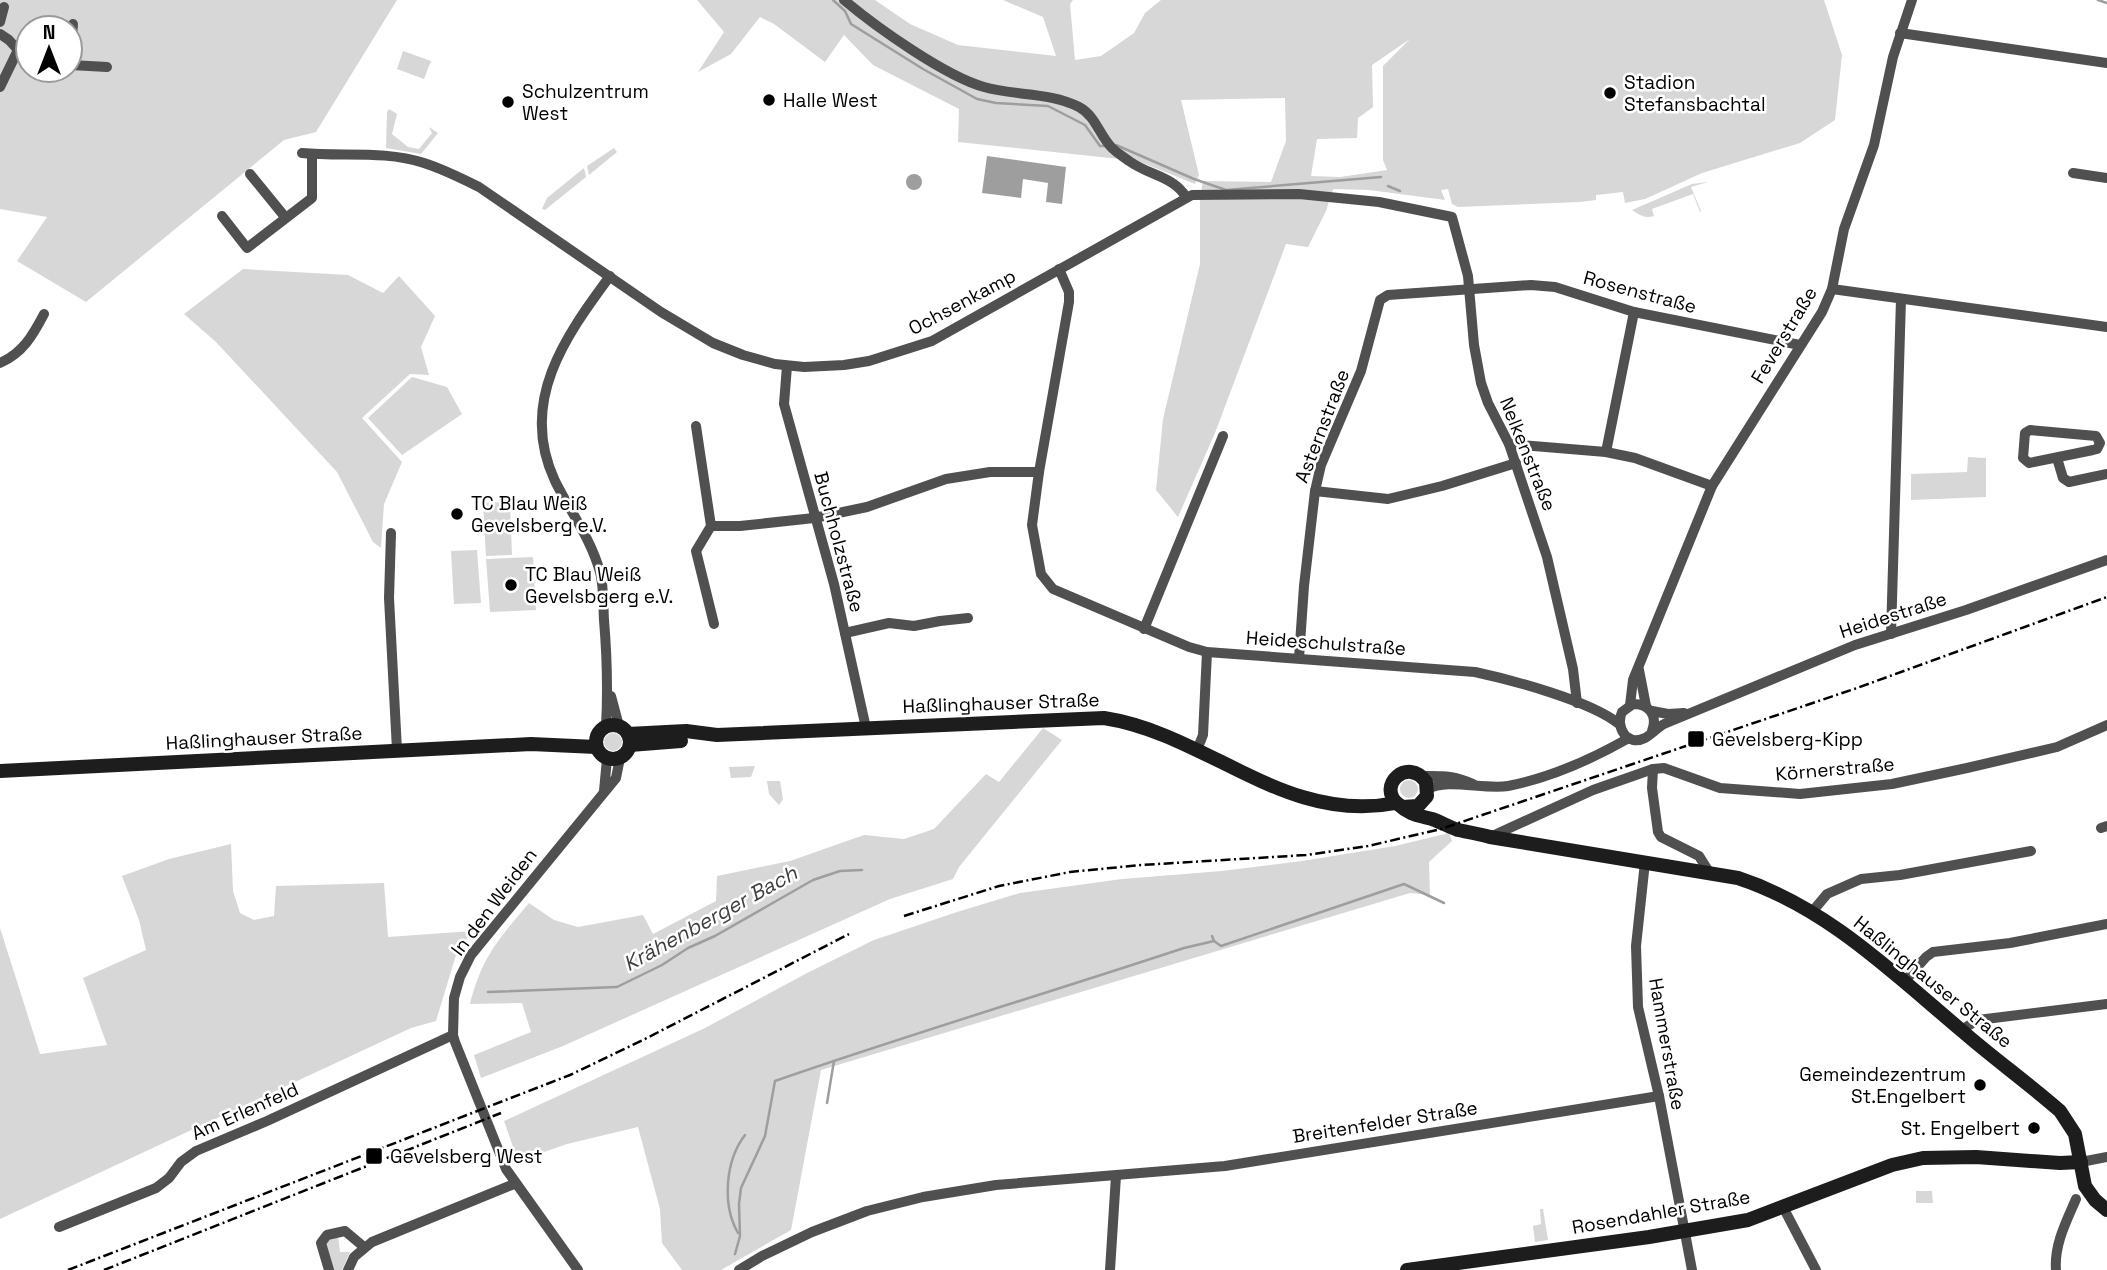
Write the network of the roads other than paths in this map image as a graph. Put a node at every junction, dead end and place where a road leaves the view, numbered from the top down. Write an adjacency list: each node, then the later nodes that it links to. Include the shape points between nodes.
1 (844, 0): 14 (street, via 966,80 1081,108 1110,145 1142,169 1178,185)
2 (1912, 0): 5 (street, Feverstraße)
3 (4, 7): 4 (street)
4 (0, 22)
5 (1900, 33): 6 (street); 20 (street, Feverstraße, via 1874,145 1844,229)
6 (2107, 63)
7 (84, 65): 9 (street)
8 (14, 66): 10 (street)
9 (107, 67)
10 (0, 87)
11 (2073, 173): 13 (street)
12 (250, 174): 17 (street)
13 (2107, 178)
14 (1186, 197): 16 (street, Ochsenkamp, via 1299,194); 18 (street, Ochsenkamp)
15 (222, 216): 17 (street, Ochsenkamp, via 247,248)
16 (1452, 216): 21 (street, Nelkenstraße)
17 (285, 218): 19 (street, Ochsenkamp, via 312,198 307,154 423,162 480,187)
18 (1059, 269): 28 (street, Ochsenkamp, via 942,335 897,354 844,365); 35 (street, via 1069,302)
19 (610, 276): 28 (street, Ochsenkamp, via 713,343); 60 (street, via 557,355 543,417 549,464 600,572)
20 (1832, 289): 22 (street); 26 (street, Feverstraße)
21 (1470, 290): 23 (street, Rosenstraße, via 1555,287); 31 (street, Nelkenstraße, via 1481,383); 38 (street, Asternstraße, via 1388,295 1380,300 1361,371 1321,465)
22 (1901, 299): 25 (street); 47 (street)
23 (1633, 312): 26 (street, Rosenstraße); 32 (street)
24 (44, 314): 27 (street, via 29,341)
25 (2107, 327)
26 (1800, 345): 37 (street, Feverstraße)
27 (0, 363)
28 (787, 366): 39 (street, Buchholzstraße, via 785,404)
29 (696, 426): 40 (street)
30 (1223, 436): 45 (street)
31 (1509, 444): 32 (street); 34 (street, Nelkenstraße)
32 (1606, 452): 37 (street)
33 (2057, 458): 33 (street, via 2097,449 2099,438 2026,431 2025,461); 36 (street, via 2063,478 2069,482)
34 (1516, 463): 38 (street, via 1388,499); 51 (street, Nelkenstraße, via 1554,584)
35 (1039, 472): 39 (street, via 990,472 946,479 867,507); 45 (street, Heideschulstraße, via 1032,525 1041,574 1053,589)
36 (2107, 474)
37 (1712, 485): 50 (street, Feverstraße)
38 (1315, 491): 49 (street, Asternstraße)
39 (814, 518): 40 (street); 46 (street, Buchholzstraße)
40 (711, 526): 44 (street, via 696,551)
41 (391, 533): 61 (street, via 389,607)
42 (2107, 560): 47 (street, Heidestraße)
43 (968, 618): 46 (street, via 914,626 890,623)
44 (714, 624)
45 (1144, 629): 48 (street, Heideschulstraße)
46 (845, 632): 57 (street, Buchholzstraße)
47 (1891, 634): 54 (street, Heidestraße)
48 (1207, 652): 49 (street, Heideschulstraße); 62 (street, via 1203,735)
49 (1299, 657): 51 (street, Heideschulstraße, via 1475,672)
50 (1639, 670): 52 (street, Feverstraße); 53 (street)
51 (1577, 703): 55 (street, Heideschulstraße)
52 (1627, 707): 53 (street, Heidestraße); 55 (street); 58 (street, via 1620,715)
53 (1649, 708): 54 (street, Heidestraße, via 1668,715); 59 (street, via 1655,723)
54 (1694, 712): 59 (street, Heidestraße)
55 (1602, 714): 58 (street, Heideschulstraße)
56 (2107, 725): 64 (street, Körnerstraße, via 2028,754 1892,784 1800,794 1720,788 1664,768)
57 (866, 728): 60 (main road, Haßlinghauser Straße, via 717,735 687,741); 62 (main road, Haßlinghauser Straße, via 1104,718 1154,730)
58 (1623, 730): 59 (street, Heidestraße, via 1644,738); 67 (street, via 1598,754 1530,780)
59 (1652, 731)
60 (613, 735): 61 (main road, Haßlinghauser Straße); 63 (main road); 63 (main road, via 629,750)
61 (397, 750): 65 (main road, Haßlinghauser Straße)
62 (1197, 750): 69 (main road, Haßlinghauser Straße, via 1292,795 1354,806)
63 (613, 759): 80 (street, In den Weiden, via 604,790 471,955 454,998)
64 (1653, 769): 71 (street, via 1593,790); 74 (street, via 1658,832 1699,856)
65 (0, 771)
66 (1421, 776): 67 (street, via 1457,777); 68 (main road); 69 (main road, via 1401,773 1392,782)
67 (1482, 788): 68 (street, via 1441,785)
68 (1426, 795): 69 (main road, via 1412,808); 70 (main road)
69 (1396, 800): 70 (main road, Haßlinghauser Straße, via 1415,817)
70 (1432, 819): 71 (main road, Haßlinghauser Straße)
71 (1490, 837): 73 (main road, Haßlinghauser Straße)
72 (2031, 851): 75 (street, via 1861,880 1827,894)
73 (1645, 862): 74 (main road, Haßlinghauser Straße); 81 (street, Hammerstraße, via 1636,978 1644,1040)
74 (1709, 872): 75 (main road, Haßlinghauser Straße, via 1762,886)
75 (1812, 912): 77 (main road, Haßlinghauser Straße)
76 (2107, 924): 77 (street, via 1933,953)
77 (1905, 981): 79 (main road, Haßlinghauser Straße)
78 (2107, 1004): 79 (street, via 1978,1020)
79 (1961, 1030): 83 (main road, Haßlinghauser Straße, via 2060,1111 2073,1128)
80 (453, 1035): 85 (street, In den Weiden); 89 (street, Am Erlenfeld, via 196,1151 156,1188)
81 (1659, 1096): 84 (street, Breitenfelder Straße, via 1225,1166); 90 (street, Hammerstraße)
82 (2107, 1157): 83 (street)
83 (2081, 1163): 87 (main road, Rosendahler Straße, via 1923,1158 1892,1165); 88 (main road, Haßlinghauser Straße, via 2085,1186)
84 (1116, 1176): 95 (street, Breitenfelder Straße, via 996,1185 899,1203 811,1232); 96 (street)
85 (514, 1184): 91 (street); 94 (street, In den Weiden)
86 (2076, 1199): 100 (street, via 2055,1255)
87 (1783, 1207): 90 (main road, Rosendahler Straße, via 1748,1220); 99 (street)
88 (2107, 1210)
89 (59, 1227)
90 (1683, 1232): 97 (main road, Rosendahler Straße); 98 (street, Hammerstraße)
91 (364, 1247): 92 (street, via 345,1231 327,1235 321,1243); 93 (street)
92 (329, 1270)
93 (348, 1270)
94 (578, 1270)
95 (739, 1270)
96 (1110, 1270)
97 (1407, 1270)
98 (1692, 1270)
99 (1816, 1270)
100 (2056, 1270)

